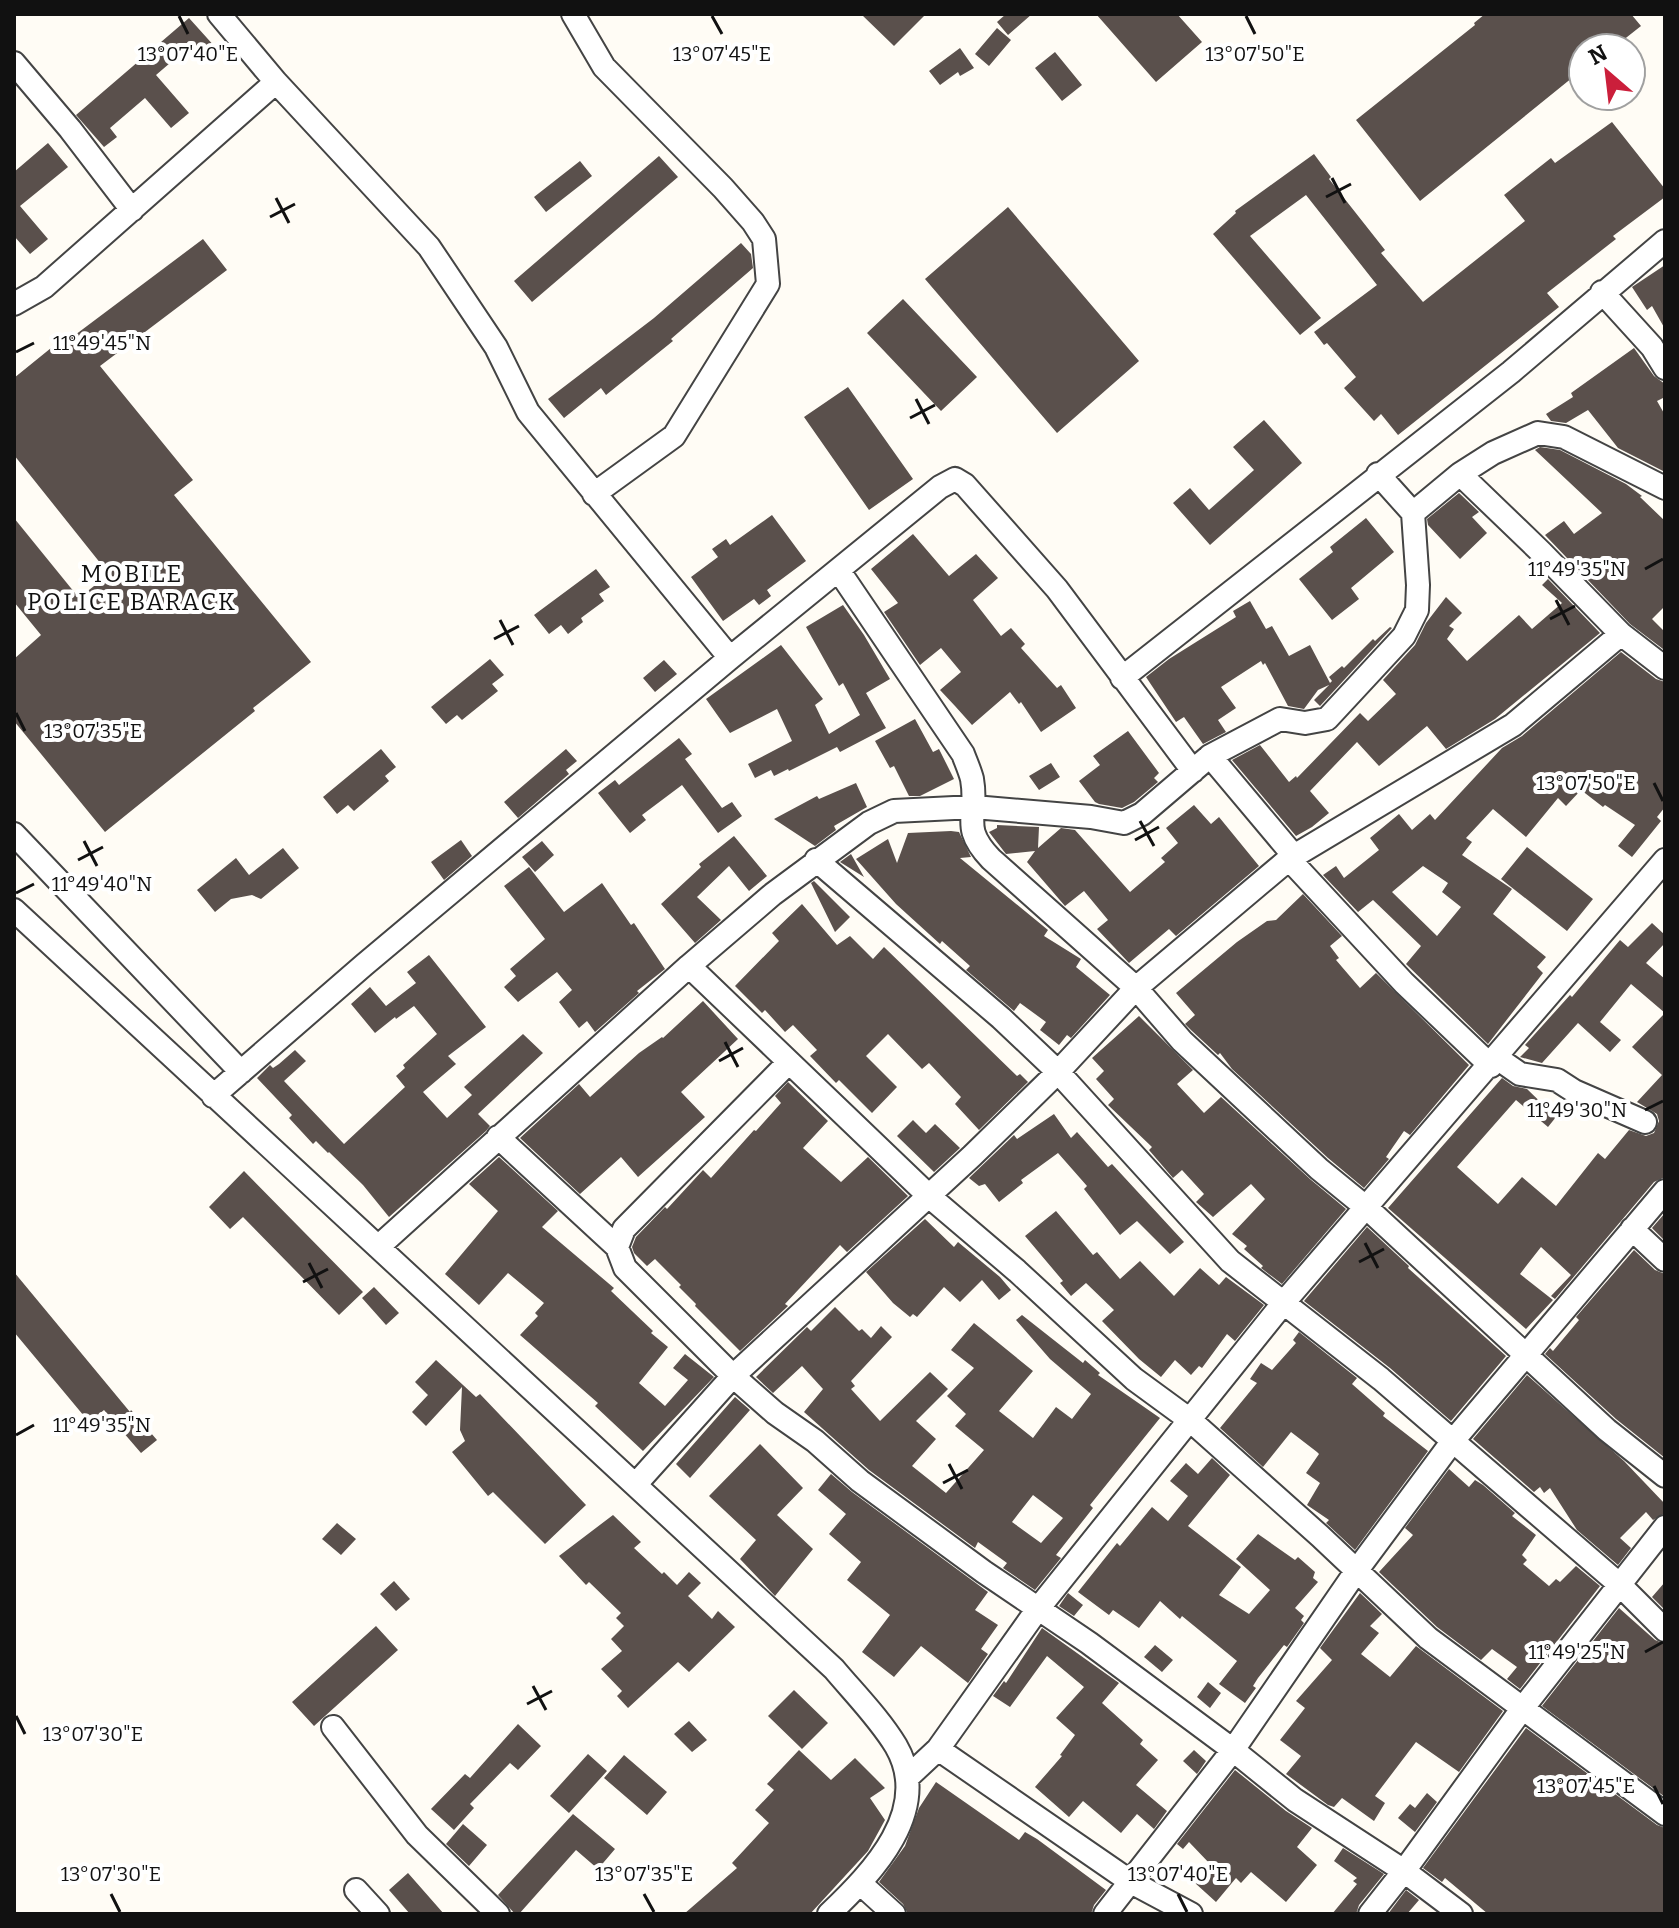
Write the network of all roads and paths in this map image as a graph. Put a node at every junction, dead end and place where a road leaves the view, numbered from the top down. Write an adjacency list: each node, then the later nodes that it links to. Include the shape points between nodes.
1 (219, 14): 4 (street)
2 (573, 14): 13 (street, via 604,67 753,222 764,239 768,284 674,436)
3 (14, 63): 5 (street)
4 (276, 82): 5 (street); 13 (street, via 429,247 496,347 528,412)
5 (132, 210): 8 (street, via 44,287)
6 (1665, 241): 7 (street)
7 (1602, 292): 9 (street); 10 (street, via 1511,372)
8 (14, 304)
9 (1665, 368)
10 (1378, 474): 14 (street); 19 (street)
11 (1460, 474): 12 (street, via 1538,433 1564,437); 14 (street); 16 (street)
12 (1665, 488)
13 (594, 494): 17 (street)
14 (1413, 513): 20 (street, via 1417,610 1404,636 1327,719 1280,719)
15 (839, 571): 17 (street); 19 (street, via 955,479 1057,589); 22 (street, via 963,754 972,777)
16 (1621, 634): 18 (street); 24 (street, via 1513,725)
17 (730, 658): 32 (street)
18 (1665, 668)
19 (1122, 678): 21 (street)
20 (1210, 756): 21 (street); 24 (street, via 1289,850)
21 (1193, 771): 22 (street, via 1124,823)
22 (974, 807): 25 (street, via 894,811); 29 (street, via 971,826 976,843)
23 (14, 834): 32 (street)
24 (1289, 859): 29 (street); 30 (street, via 1404,983)
25 (816, 860): 28 (street); 33 (street)
26 (1665, 860): 30 (street)
27 (14, 910): 34 (street)
28 (689, 966): 31 (street); 36 (street)
29 (1136, 988): 33 (street); 39 (street, via 1182,1041)
30 (1494, 1062): 35 (street, via 1520,1074 1557,1080); 39 (street)
31 (788, 1063): 38 (street); 42 (street, via 624,1229)
32 (241, 1072): 34 (street)
33 (1058, 1072): 38 (street); 44 (street, via 1230,1261)
34 (213, 1096): 41 (street)
35 (1645, 1122)
36 (498, 1137): 41 (street); 42 (street)
37 (1665, 1191): 40 (street)
38 (930, 1197): 46 (street); 47 (street, via 1134,1379)
39 (1368, 1209): 44 (street); 45 (street)
40 (1632, 1229): 43 (street); 45 (street)
41 (378, 1247): 50 (street)
42 (617, 1247): 46 (street, via 625,1268)
43 (1665, 1260)
44 (1285, 1301): 47 (street); 48 (street)
45 (1527, 1354): 48 (street); 49 (street)
46 (733, 1376): 50 (street); 54 (street, via 860,1481)
47 (1190, 1420): 52 (street); 54 (street)
48 (1452, 1442): 52 (street); 53 (street)
49 (1665, 1476)
50 (636, 1484): 60 (street, via 834,1669 897,1748)
51 (1665, 1527): 53 (street)
52 (1357, 1570): 56 (street, via 1428,1638); 59 (street)
53 (1620, 1585): 55 (street); 56 (street)
54 (1037, 1610): 58 (street); 59 (street)
55 (1665, 1630)
56 (1522, 1709): 61 (street); 62 (street)
57 (333, 1727): 67 (street, via 417,1835)
58 (938, 1749): 60 (street); 63 (street)
59 (1233, 1750): 62 (street, via 1295,1800); 63 (street)
60 (908, 1777): 64 (street, via 906,1807 886,1852)
61 (1665, 1814)
62 (1404, 1871): 72 (street); 73 (street)
63 (1131, 1882): 70 (street); 71 (street)
64 (861, 1884): 68 (street); 69 (street)
65 (356, 1890): 66 (street)
66 (378, 1914)
67 (498, 1914)
68 (829, 1914)
69 (894, 1914)
70 (1105, 1914)
71 (1191, 1914)
72 (1370, 1914)
73 (1461, 1914)

